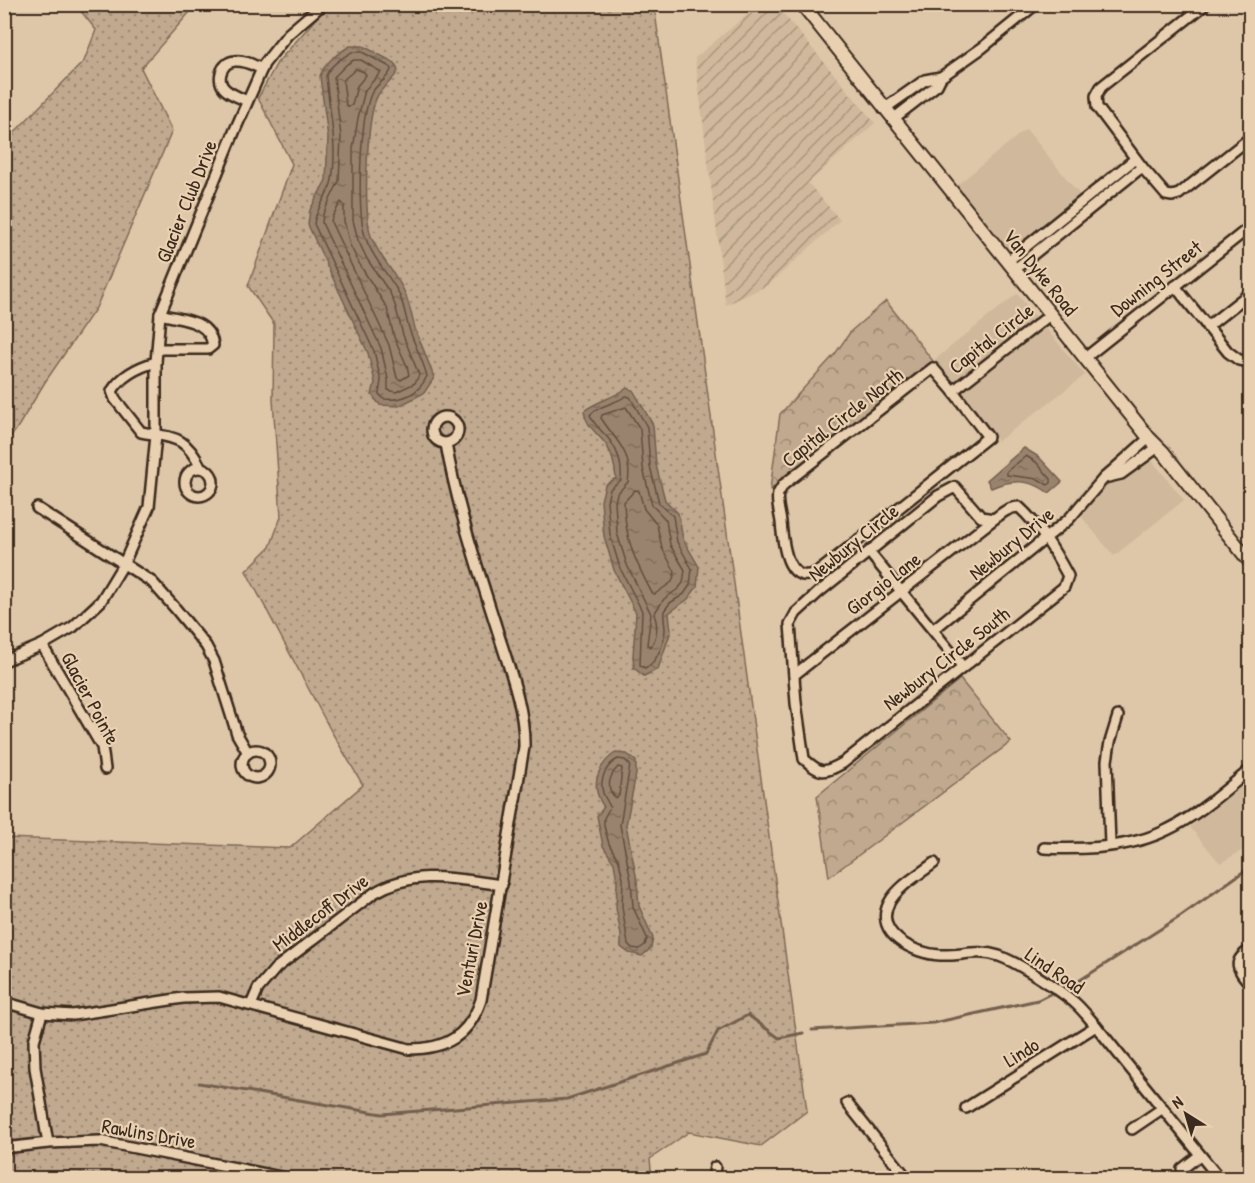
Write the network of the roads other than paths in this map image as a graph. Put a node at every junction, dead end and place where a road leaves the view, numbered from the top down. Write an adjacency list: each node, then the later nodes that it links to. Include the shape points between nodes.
1 (323, 4): 5 (street, Glacier Club Drive, via 288,34)
2 (802, 4): 8 (street, Van Dyke Road)
3 (1036, 4): 6 (street)
4 (1206, 4): 11 (street, via 1101,87 1096,96 1097,107)
5 (262, 69): 7 (street, Glacier Club Drive); 7 (street, via 243,61 231,61 223,68 220,76 225,90)
6 (941, 77): 8 (street, via 925,80); 9 (street, via 937,85)
7 (248, 101): 17 (street, Glacier Club Drive)
8 (884, 109): 9 (street, Van Dyke Road)
9 (893, 119): 14 (street, Van Dyke Road)
10 (1251, 138): 12 (street, via 1172,196 1166,195)
11 (1135, 159): 12 (street); 14 (street)
12 (1142, 167): 14 (street)
13 (1251, 227): 15 (street, Downing Street)
14 (1012, 265): 18 (street, Van Dyke Road)
15 (1175, 286): 19 (street); 21 (street, Downing Street)
16 (1251, 293): 19 (street)
17 (160, 314): 20 (street, Glacier Club Drive); 20 (street, via 196,322 212,337 213,345 208,350)
18 (1051, 314): 21 (street, Van Dyke Road); 24 (street, Capital Circle)
19 (1207, 327): 23 (street, via 1233,357)
20 (158, 349): 22 (street, Glacier Club Drive)
21 (1085, 358): 26 (street, Van Dyke Road)
22 (156, 362): 25 (street, Glacier Club Drive); 25 (street, via 131,372 112,391 141,432)
23 (1251, 362)
24 (953, 391): 29 (street, via 988,436); 29 (street, Capital Circle North, via 933,368 783,485 778,494 790,565 798,574 814,574)
25 (156, 435): 28 (street, via 184,443); 36 (street, Glacier Club Drive, via 148,507)
26 (1153, 443): 33 (street, Newbury Drive, via 1121,474 1104,478 1070,519); 35 (street, Van Dyke Road)
27 (446, 444): 51 (street, Venturi Drive, via 458,506 518,696 525,732)
28 (201, 468)
29 (944, 472): 30 (street)
30 (954, 487): 32 (street, via 981,517); 34 (street, Newbury Circle)
31 (37, 508): 36 (street)
32 (994, 519): 33 (street, via 1019,507); 37 (street, Giorgio Lane)
33 (1045, 539): 38 (street, Newbury Drive); 41 (street, Newbury Circle South, via 1068,576 1064,587)
34 (869, 552): 37 (street); 42 (street, Newbury Circle, via 796,613 790,624)
35 (1249, 557)
36 (124, 563): 39 (street, Glacier Club Drive, via 101,601 73,627); 44 (street, via 152,582 206,646 237,734)
37 (902, 592): 38 (street); 42 (street, Giorgio Lane)
38 (934, 629): 41 (street)
39 (42, 645): 40 (street, Glacier Club Drive); 46 (street, Glacier Pointe, via 102,747)
40 (4, 661)
41 (963, 668): 45 (street, Newbury Circle South, via 843,763 827,772)
42 (794, 675): 45 (street, Newbury Circle)
43 (1118, 716): 48 (street, via 1107,761)
44 (248, 753)
45 (804, 759)
46 (105, 769)
47 (1251, 770): 48 (street, via 1167,830 1138,841)
48 (1110, 845): 49 (street)
49 (1044, 848)
50 (934, 863): 57 (street, Lind Road, via 899,890 889,903 885,918 898,940 910,949 940,955 976,951 999,957 1074,1002)
51 (502, 885): 55 (street, Middlecoff Drive, via 428,877 387,885 276,968 258,989); 55 (street, Venturi Drive, via 482,1000 465,1030 444,1044 409,1049)
52 (1251, 950): 53 (street, via 1238,962 1238,969)
53 (1251, 984)
54 (4, 1002): 56 (street, Venturi Drive)
55 (251, 1005): 56 (street, Venturi Drive, via 202,997 73,1015)
56 (42, 1013): 62 (street, via 34,1041 35,1068)
57 (1096, 1026): 59 (street, Lindo); 60 (street, Lind Road)
58 (847, 1103): 69 (street)
59 (966, 1108)
60 (1163, 1108): 61 (street); 64 (street, Lind Road)
61 (1132, 1130)
62 (48, 1143): 63 (street, Rawlins Drive); 67 (street, Rawlins Drive, via 100,1141)
63 (4, 1148)
64 (1200, 1155): 66 (street); 70 (street, Lind Road)
65 (715, 1167): 68 (street)
66 (1182, 1169)
67 (286, 1179)
68 (713, 1179)
69 (907, 1179)
70 (1218, 1179)

